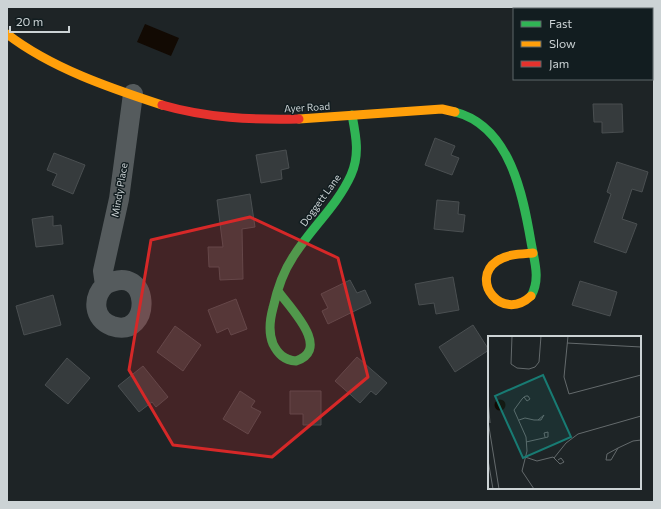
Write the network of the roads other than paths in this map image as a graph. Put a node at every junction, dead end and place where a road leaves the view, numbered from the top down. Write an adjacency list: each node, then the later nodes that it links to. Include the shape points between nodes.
1 (7, 34): 2 (street, Ayer Road, via 49,62)
2 (133, 94): 3 (street, Ayer Road, via 176,108 218,117 258,120); 5 (street, Mindy Place, via 119,199 103,271)
3 (352, 116): 4 (street, Ayer Road, via 442,110 465,114 483,125 511,162 521,188); 6 (street, Doggett Lane, via 357,141 356,160 350,177 341,193 294,253)
4 (533, 253): 4 (street, Ayer Road, via 536,282 530,297 524,302 509,305 494,298 486,283 491,267 504,256)
5 (105, 285)
6 (278, 291): 6 (street, Doggett Lane, via 310,336 311,348 299,361 293,362 282,358 272,341 271,322)

